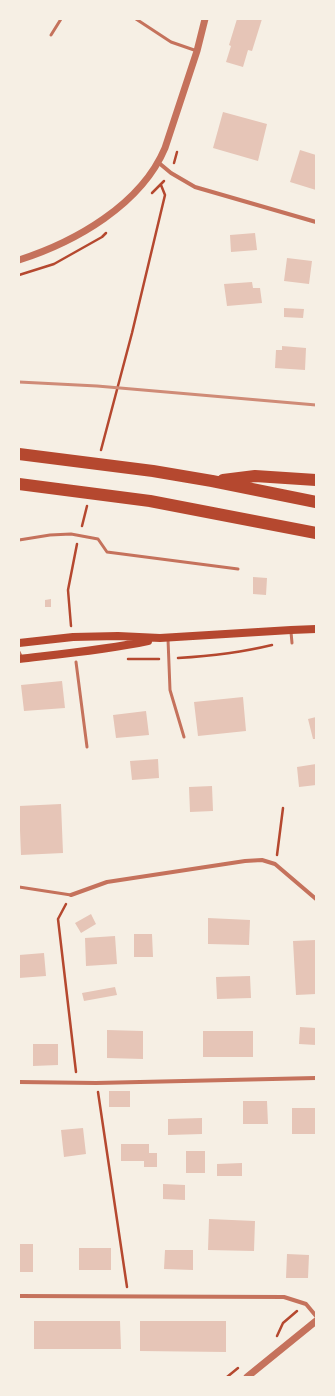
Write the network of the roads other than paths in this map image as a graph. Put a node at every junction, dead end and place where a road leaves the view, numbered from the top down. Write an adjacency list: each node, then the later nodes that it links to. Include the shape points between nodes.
1 (60, 19): 4 (lane)
2 (136, 19): 5 (lane, via 171,42)
3 (206, 19): 5 (street)
4 (51, 35)
5 (197, 51): 6 (street)
6 (158, 163): 7 (street, via 195,187); 8 (street, via 126,200 103,220 42,253)
7 (316, 222)
8 (19, 260)
9 (19, 454): 11 (highway)
10 (316, 480): 11 (highway, via 255,476)
11 (212, 481): 13 (highway)
12 (19, 484): 14 (highway, via 150,502)
13 (316, 502)
14 (316, 533)
15 (19, 540): 16 (lane, via 50,534 71,534 98,539 106,552)
16 (238, 570)
17 (316, 629): 18 (main road)
18 (291, 630): 19 (main road); 21 (lane)
19 (164, 638): 20 (main road, via 73,637); 22 (main road, via 74,653); 24 (lane, via 170,690)
20 (19, 643)
21 (292, 643)
22 (20, 656)
23 (76, 662): 25 (lane)
24 (184, 737)
25 (87, 747)
26 (19, 887): 27 (lane)
27 (71, 895): 28 (street, via 107,882 262,860 275,864)
28 (316, 899)
29 (316, 1078): 30 (street, via 96,1083)
30 (19, 1082)
31 (19, 1296): 32 (street, via 284,1297 306,1304)
32 (316, 1316)
33 (316, 1321): 34 (street)
34 (247, 1377)

